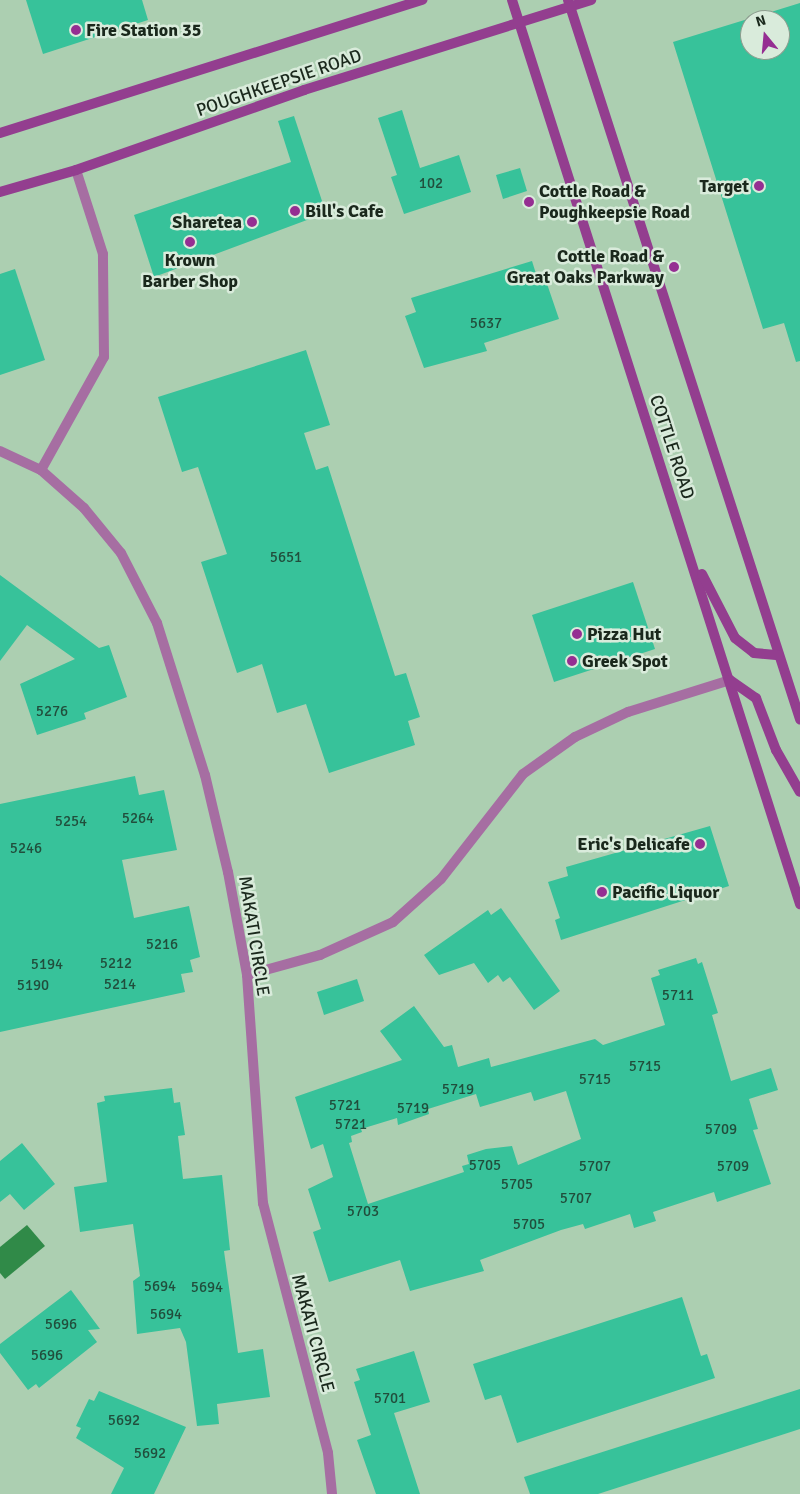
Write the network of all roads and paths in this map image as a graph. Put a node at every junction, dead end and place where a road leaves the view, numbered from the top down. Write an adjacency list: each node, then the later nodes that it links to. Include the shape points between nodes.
1 (423, 0): 6 (main road, POUGHKEEPSIE ROAD)
2 (512, 0): 5 (main road, COTTLE ROAD)
3 (591, 0): 4 (main road, POUGHKEEPSIE ROAD)
4 (568, 3): 5 (main road, POUGHKEEPSIE ROAD); 12 (main road)
5 (518, 22): 7 (main road, POUGHKEEPSIE ROAD, via 304,90); 11 (main road, COTTLE ROAD)
6 (0, 133)
7 (76, 170): 8 (main road, POUGHKEEPSIE ROAD); 10 (street, via 103,254 104,357)
8 (0, 192)
9 (0, 451): 10 (street, MAKATI CIRCLE)
10 (41, 470): 17 (street, MAKATI CIRCLE, via 84,508 121,552 157,623 205,774 228,872)
11 (682, 532): 12 (main road, via 735,638 754,653); 13 (main road, COTTLE ROAD)
12 (779, 655): 14 (main road)
13 (730, 680): 15 (main road, via 756,698 776,750); 16 (main road, COTTLE ROAD); 17 (street, via 628,712 575,737 523,774 441,879 393,922 320,955)
14 (800, 719)
15 (800, 792)
16 (800, 904)
17 (246, 975): 18 (street, MAKATI CIRCLE, via 263,1203 328,1453)
18 (332, 1494)

